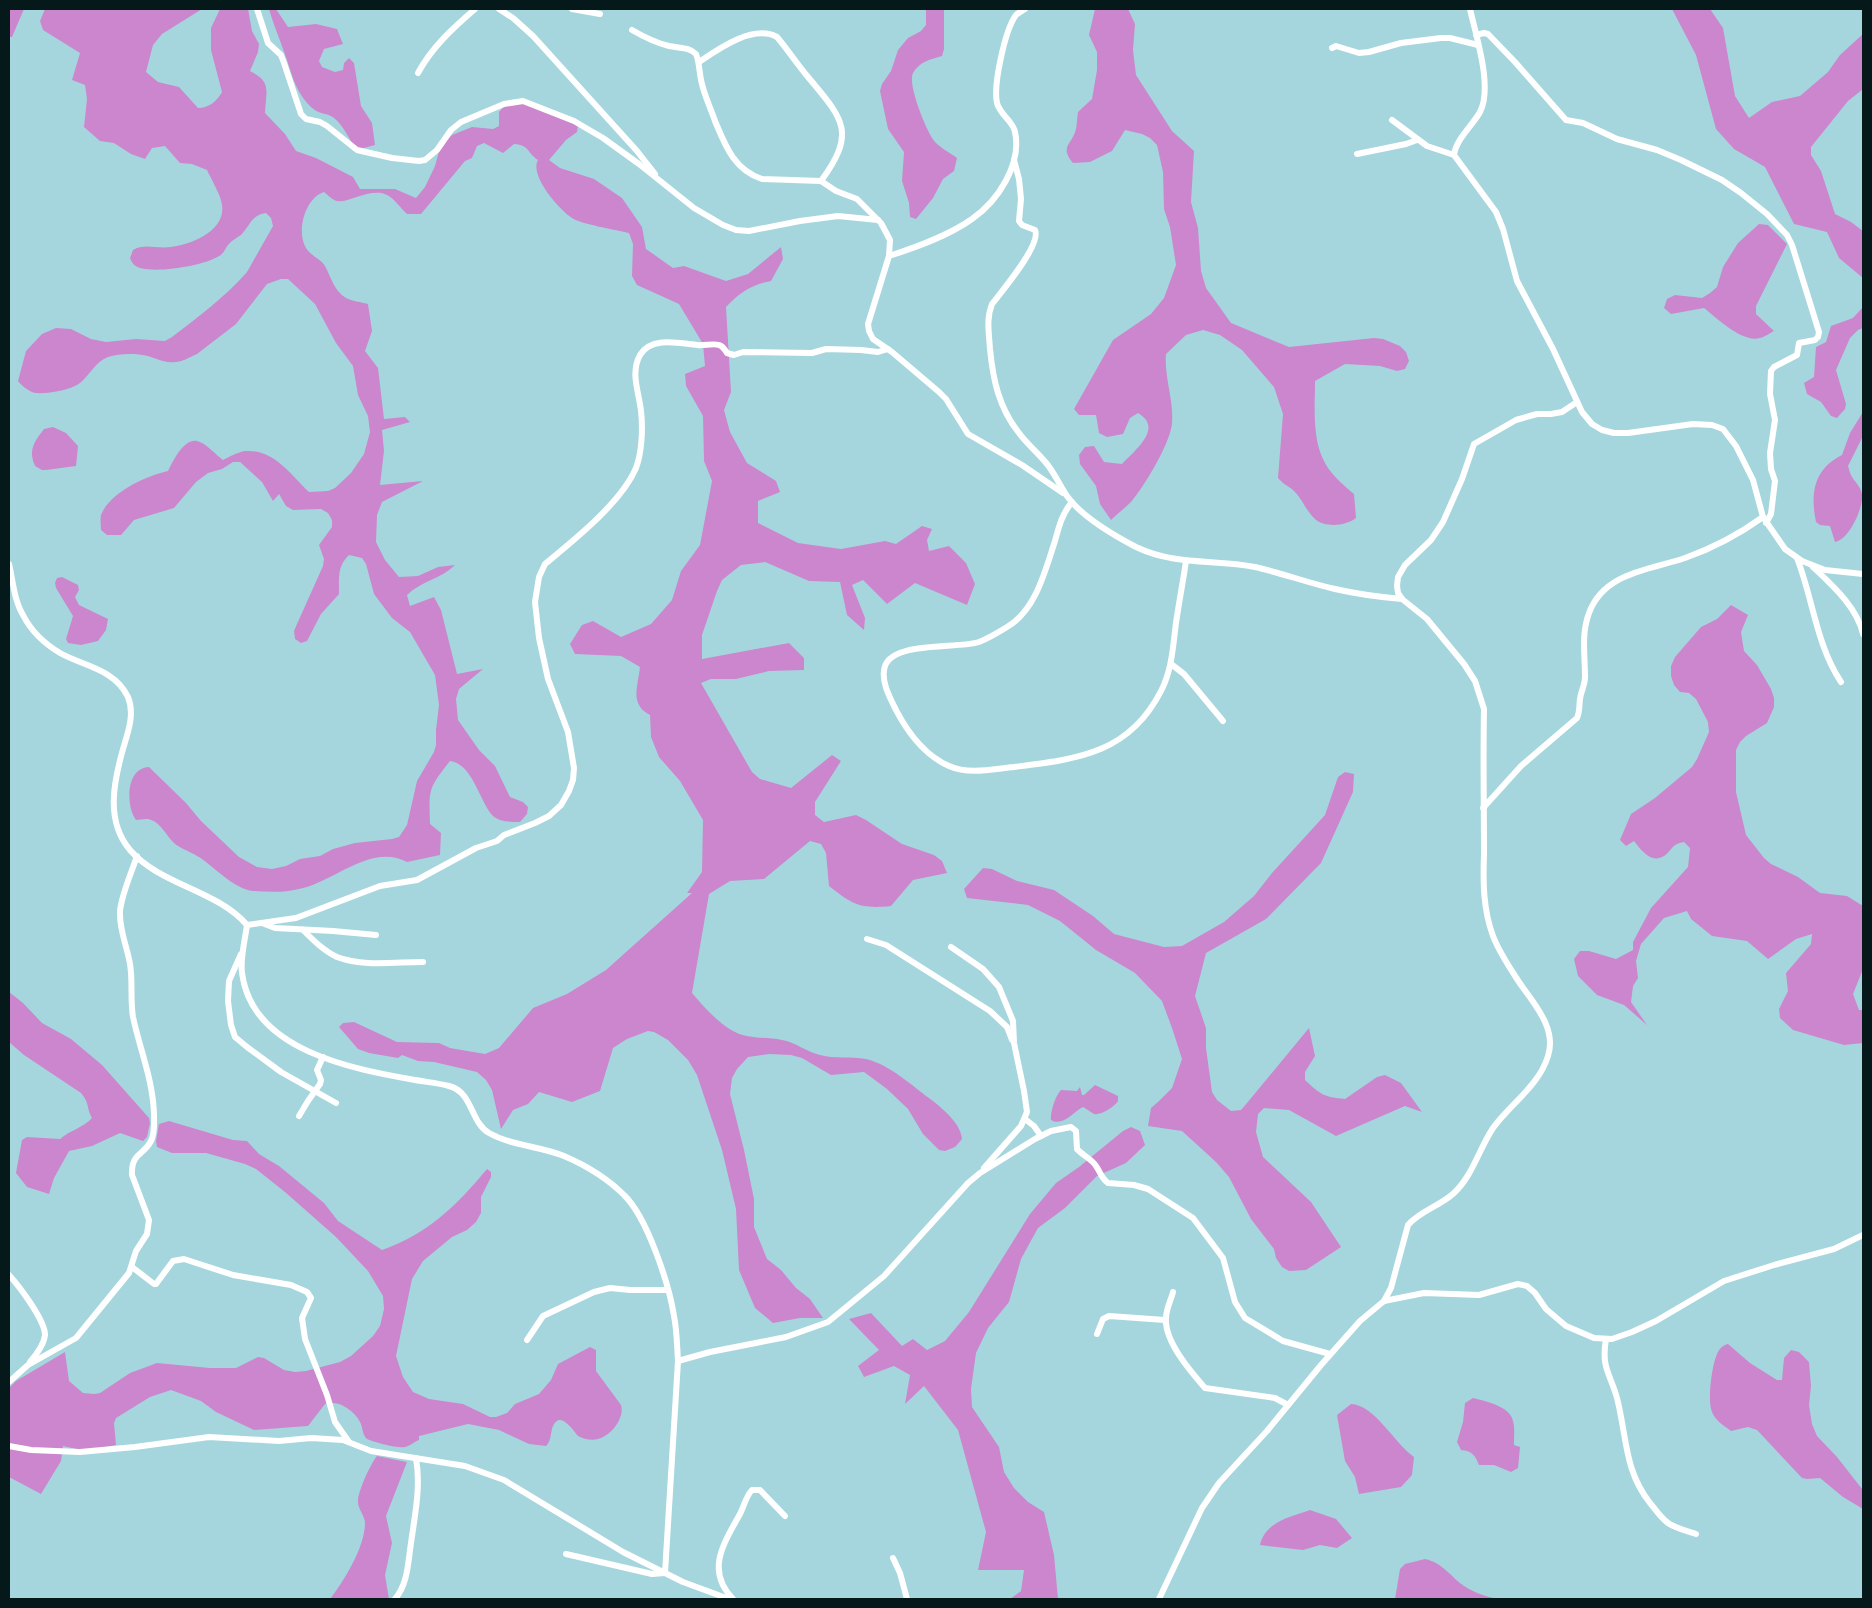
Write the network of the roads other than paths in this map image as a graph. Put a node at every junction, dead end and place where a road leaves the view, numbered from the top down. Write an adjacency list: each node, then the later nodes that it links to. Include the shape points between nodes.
1 (257, 9): 20 (street, via 268,43 277,50 284,63 301,114 306,119 320,122 357,150 410,161 425,160 461,122 520,100 587,128)
2 (475, 9): 14 (street, via 433,49)
3 (499, 9): 20 (street, via 533,36 637,150)
4 (572, 9): 8 (street)
5 (1026, 9): 7 (street)
6 (1470, 9): 10 (street)
7 (1018, 11): 19 (street, via 1007,38 996,84 999,108 1015,130)
8 (600, 14)
9 (632, 30): 13 (street, via 651,40 693,51)
10 (1476, 35): 11 (street); 28 (street, via 1488,34 1566,120 1583,123 1625,142 1656,150 1722,180 1787,235 1819,332 1815,340 1799,343 1797,355 1771,371 1770,394 1775,420 1770,453 1775,486 1771,514)
11 (1478, 45): 12 (street, via 1441,38 1359,53 1336,46); 18 (street, via 1484,103)
12 (1332, 48)
13 (699, 62): 21 (street, via 704,94 726,146 741,168 762,179); 21 (street, via 743,36 765,34 777,38 826,97 841,125 838,154)
14 (418, 72)
15 (1392, 120): 16 (street)
16 (1418, 140): 17 (street); 18 (street)
17 (1357, 154)
18 (1454, 155): 25 (street, via 1496,212 1517,281)
19 (1014, 160): 23 (street, via 1005,183 974,219); 26 (street, via 1020,192 1020,221 1035,230 1037,237 989,312 992,371 997,392 1019,434 1048,466)
20 (656, 178): 22 (street, via 694,208 736,230 748,231 838,216)
21 (821, 181): 22 (street, via 857,199)
22 (878, 220): 23 (street, via 890,240)
23 (889, 256): 24 (street, via 868,324 873,339)
24 (888, 349): 26 (street, via 946,399 968,434 1022,465); 41 (street, via 878,352 826,349 812,353 743,352 734,355 727,353 719,344 670,342 644,350 639,356 635,374 641,412 640,446 632,476 591,525 545,564 536,590 542,657 568,732 574,768 569,792 549,816 476,848 417,880 380,886 296,918)
25 (1578, 402): 28 (street, via 1592,424 1614,434 1693,424 1712,425 1724,430 1753,480); 34 (street, via 1557,413 1516,420 1474,444 1443,522 1398,577 1398,593)
26 (1066, 496): 27 (street)
27 (1072, 502): 30 (street, via 1099,525 1138,548); 36 (street, via 1061,519 1031,605 1020,617 979,642 907,650 895,655 885,665 883,676 886,686 910,735 929,754 963,771 1088,755 1126,735 1138,724 1162,690)
28 (1764, 520): 29 (street, via 1785,549); 39 (street, via 1684,558 1634,571 1605,590 1589,611 1586,624 1583,651 1585,683 1577,718 1521,766)
29 (1797, 558): 32 (street); 37 (street, via 1822,646)
30 (1186, 561): 34 (street, via 1257,568 1364,595); 36 (street)
31 (9, 564): 40 (street, via 16,600 36,634 61,653 106,673 128,696 132,713 113,791 116,822 129,849)
32 (1810, 564): 33 (street, via 1838,572); 35 (street, via 1840,593)
33 (1863, 574)
34 (1402, 599): 39 (street, via 1433,626 1475,681 1484,710)
35 (1863, 634)
36 (1171, 664): 38 (street, via 1184,674)
37 (1841, 682)
38 (1223, 721)
39 (1483, 808): 62 (street, via 1483,885 1487,915 1493,936 1509,966 1538,1007 1550,1032 1549,1055 1537,1078 1494,1127 1466,1179 1442,1203 1408,1225 1391,1288)
40 (137, 856): 42 (street, via 151,867 238,914); 58 (street, via 120,921 132,972 134,1018 153,1098 154,1126 152,1139 143,1152 136,1155 132,1168 149,1220 147,1234 136,1251)
41 (261, 923): 42 (street); 43 (street, via 275,928)
42 (247, 925): 47 (street)
43 (303, 930): 44 (street); 48 (street, via 336,956 352,961)
44 (376, 935)
45 (867, 939): 49 (street, via 886,945 990,1011 1007,1027)
46 (951, 948): 49 (street, via 983,969 1000,987 1013,1021)
47 (243, 951): 50 (street, via 241,971 244,986 256,1010 282,1037 306,1052); 51 (street, via 229,981 228,1001 236,1037 281,1072)
48 (423, 962)
49 (1014, 1043): 54 (street, via 1024,1091)
50 (323, 1057): 51 (street, via 318,1065 321,1080); 60 (street, via 382,1074 450,1086 463,1094 487,1132 582,1164 625,1195 641,1216)
51 (315, 1092): 52 (street); 53 (street)
52 (336, 1103)
53 (300, 1116)
54 (1025, 1119): 55 (street); 56 (street, via 1016,1134)
55 (1040, 1136): 56 (street); 67 (street, via 1071,1127 1076,1131 1077,1148 1096,1165 1102,1179 1108,1183 1148,1189 1193,1218 1223,1258 1235,1302 1245,1318 1283,1341)
56 (980, 1173): 68 (street, via 884,1276 828,1322 786,1337)
57 (1863, 1235): 65 (street, via 1834,1249 1724,1281 1645,1327)
58 (132, 1267): 69 (street, via 76,1338); 72 (street, via 156,1284 173,1261 184,1259 233,1275 291,1285 307,1292 311,1298 302,1318 305,1339 335,1422)
59 (9, 1275): 69 (street, via 35,1310 44,1330 42,1344)
60 (668, 1290): 66 (street, via 610,1288 594,1292 543,1316); 68 (street)
61 (1173, 1292): 63 (street)
62 (1384, 1301): 65 (street, via 1424,1293 1479,1295 1518,1284 1535,1293 1546,1309 1566,1326 1588,1336); 67 (street, via 1360,1320)
63 (1165, 1320): 64 (street, via 1109,1316 1103,1319); 71 (street, via 1186,1366 1205,1388 1275,1398)
64 (1097, 1334)
65 (1606, 1339): 76 (street, via 1604,1366 1617,1398 1629,1465 1636,1483 1669,1524)
66 (527, 1340)
67 (1330, 1354): 71 (street)
68 (678, 1361): 79 (street)
69 (28, 1365): 70 (street)
70 (9, 1382)
71 (1288, 1405): 84 (street, via 1219,1483 1202,1508)
72 (349, 1442): 73 (street, via 311,1438 279,1441 209,1437 80,1452); 74 (street, via 371,1451)
73 (9, 1446)
74 (416, 1458): 79 (street, via 465,1466 504,1480); 80 (street, via 419,1488 416,1514 404,1584)
75 (785, 1516): 82 (street, via 760,1490 749,1493 727,1537 718,1565 722,1584)
76 (1696, 1534)
77 (566, 1554): 79 (street, via 652,1574)
78 (893, 1558): 83 (street)
79 (665, 1574): 81 (street)
80 (395, 1599)
81 (729, 1599)
82 (733, 1599)
83 (908, 1599)
84 (1159, 1599)

